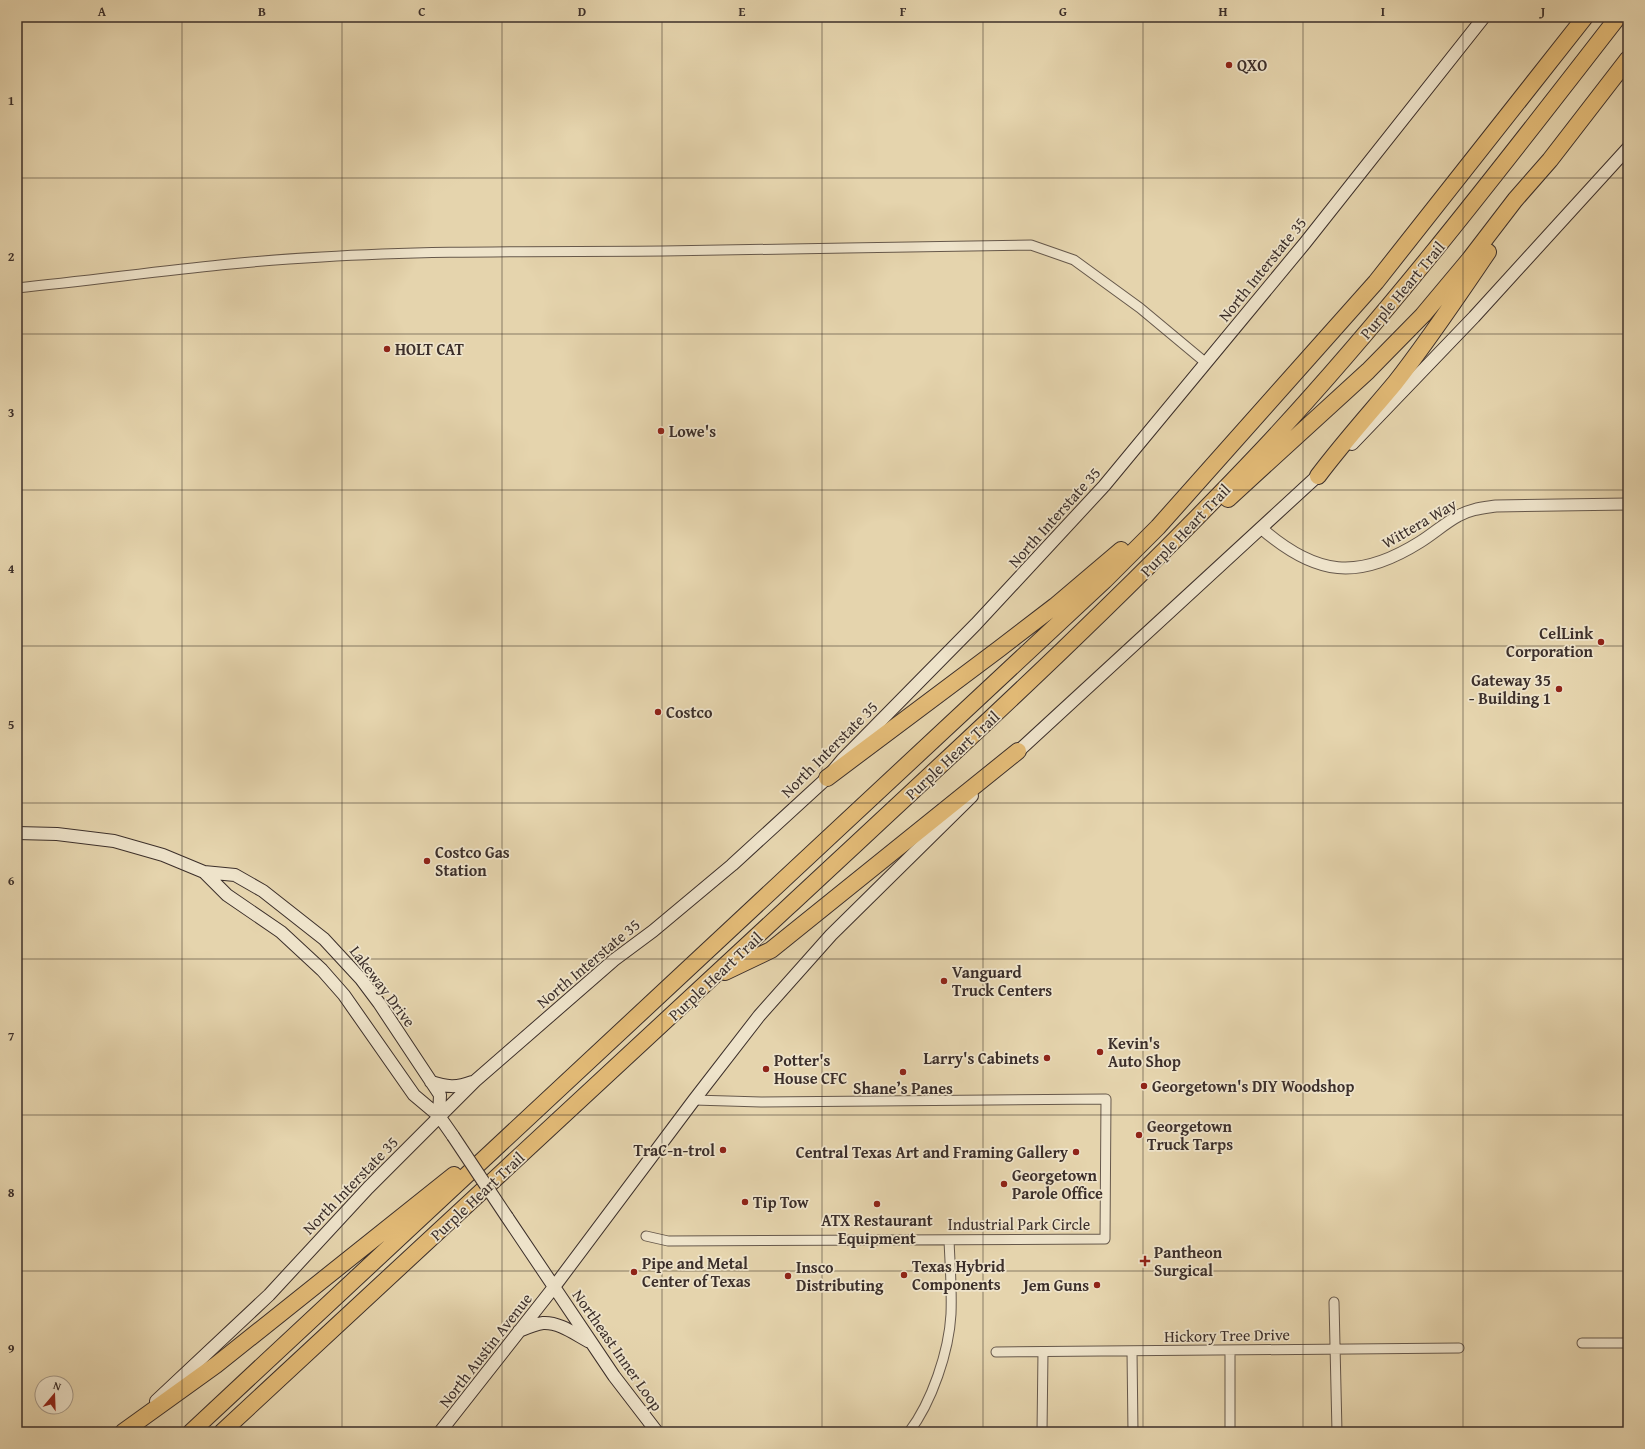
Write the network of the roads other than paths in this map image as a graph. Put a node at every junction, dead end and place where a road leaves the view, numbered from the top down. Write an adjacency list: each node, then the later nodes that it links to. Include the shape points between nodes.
1 (1484, 17): 8 (main road, North Interstate 35)
2 (1585, 17): 9 (highway, Purple Heart Trail, via 1376,282)
3 (1618, 17): 13 (highway, Purple Heart Trail, via 1450,233 1400,293 1265,446)
4 (1628, 58): 6 (highway)
5 (1626, 151): 10 (main road, via 1474,317)
6 (1550, 160): 10 (highway, via 1442,319 1395,383 1340,446); 13 (highway, via 1440,295 1395,345 1230,498)
7 (17, 288): 8 (street, via 182,268 321,257 477,252 1031,245 1074,260 1140,308)
8 (1206, 363): 15 (main road, North Interstate 35, via 1085,507)
9 (1203, 475): 15 (highway, via 1114,557 1055,606); 23 (highway, Purple Heart Trail, via 1158,527 1104,581)
10 (1318, 476): 12 (main road)
11 (1628, 504): 12 (street, Wittera Way, via 1496,506 1475,509 1458,516 1393,558 1367,567 1344,569 1320,564 1298,555 1279,544)
12 (1261, 528): 14 (main road)
13 (1170, 546): 18 (highway, Purple Heart Trail, via 1021,691)
14 (1018, 751): 18 (highway, via 771,950); 21 (main road, via 831,935 759,1016)
15 (827, 778): 19 (main road, North Interstate 35, via 732,865 614,960)
16 (17, 833): 17 (main road, Lakeway Drive, via 58,834 114,841 163,855)
17 (204, 872): 20 (main road, Lakeway Drive, via 235,875 268,894 324,939 361,978); 22 (main road, Lakeway Drive, via 226,896 281,932 322,970 344,995 414,1095)
18 (713, 978): 40 (highway, Purple Heart Trail)
19 (475, 1081): 20 (main road, via 455,1087); 22 (main road, North Interstate 35)
20 (431, 1082): 22 (main road, Lakeway Drive, via 440,1095)
21 (694, 1100): 25 (street, Industrial Park Circle, via 761,1102 1106,1099 1105,1239); 26 (main road)
22 (439, 1116): 26 (main road, Lakeway Drive, bridge); 38 (main road, North Interstate 35, via 269,1295)
23 (510, 1136): 38 (highway, via 452,1177 216,1365); 39 (highway, Purple Heart Trail)
24 (646, 1236): 25 (street, Industrial Park Circle, via 668,1241)
25 (949, 1240): 43 (street, via 951,1315 944,1353 929,1397)
26 (554, 1287): 28 (main road, North Austin Avenue); 29 (main road, Northeast Inner Loop)
27 (1334, 1302): 33 (street)
28 (519, 1331): 29 (main road, via 551,1324); 41 (main road, North Austin Avenue)
29 (592, 1343): 42 (main road, Northeast Inner Loop)
30 (1582, 1343): 31 (street)
31 (1628, 1343)
32 (1459, 1348): 33 (street, Hickory Tree Drive)
33 (1336, 1349): 34 (street, Hickory Tree Drive); 47 (street)
34 (1230, 1350): 35 (street, Hickory Tree Drive); 46 (street)
35 (1132, 1351): 37 (street, Hickory Tree Drive); 45 (street)
36 (996, 1352): 37 (street, Hickory Tree Drive)
37 (1042, 1352): 44 (street)
38 (123, 1432)
39 (191, 1432)
40 (222, 1432)
41 (440, 1432)
42 (657, 1432)
43 (910, 1432)
44 (1042, 1432)
45 (1133, 1432)
46 (1230, 1432)
47 (1337, 1432)

